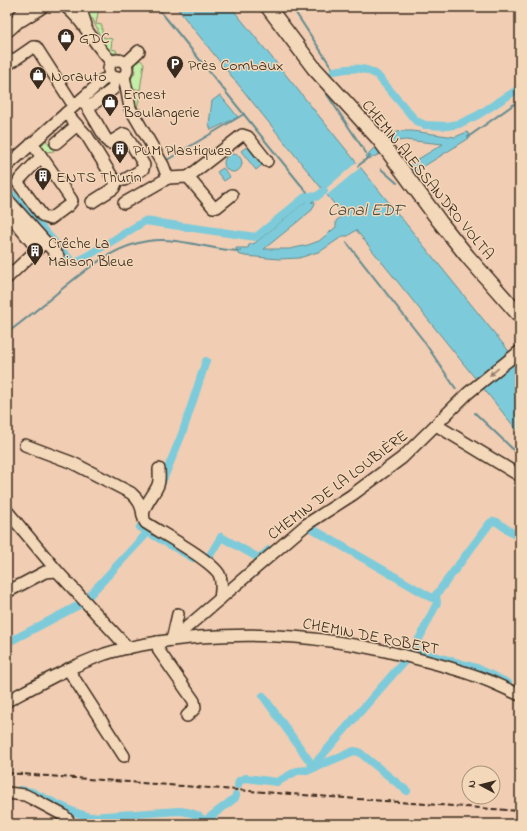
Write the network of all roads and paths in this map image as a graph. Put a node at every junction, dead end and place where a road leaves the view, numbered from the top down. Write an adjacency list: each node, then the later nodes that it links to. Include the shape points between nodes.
1 (28, 7): 6 (main road)
2 (40, 7): 6 (main road)
3 (66, 7): 7 (street)
4 (80, 7): 7 (street)
5 (268, 7): 32 (main road, CHEMIN ALESSANDRO VOLTA, via 314,68 392,155 468,257)
6 (11, 26)
7 (88, 32): 10 (street, via 102,52)
8 (139, 51): 10 (street, via 126,64 127,69)
9 (7, 65): 11 (street, via 36,47)
10 (112, 74): 11 (street); 13 (street)
11 (78, 106): 12 (street); 14 (street, via 108,141 124,134); 15 (street)
12 (76, 126): 16 (street); 25 (street, via 87,136 116,183 114,188)
13 (144, 133): 14 (street); 20 (street, via 155,144)
14 (130, 140): 22 (street, via 144,167)
15 (32, 143): 17 (street); 19 (street)
16 (56, 143)
17 (41, 157): 17 (street, via 18,183 42,215 50,219 72,201)
18 (267, 161): 21 (street, via 248,137 242,135)
19 (7, 166)
20 (168, 178): 21 (street); 26 (street)
21 (188, 178): 23 (street, via 213,207 217,207)
22 (124, 180)
23 (232, 195)
24 (7, 199): 28 (street)
25 (92, 202)
26 (124, 203)
27 (7, 212): 28 (street)
28 (22, 224): 29 (street)
29 (40, 244): 30 (street); 31 (street)
30 (58, 256)
31 (7, 278)
32 (520, 316)
33 (520, 351): 34 (street, CHEMIN DE LA LOUBIÈRE, one-way to 34, via 468,393)
34 (436, 425): 37 (street); 42 (street, CHEMIN DE LA LOUBIÈRE, via 402,458 307,524)
35 (25, 445): 39 (street, via 73,463 131,493 142,506)
36 (159, 469): 39 (street, via 159,484 145,507)
37 (518, 474)
38 (7, 511): 40 (street)
39 (144, 517): 42 (street, via 146,523 215,569 222,584)
40 (58, 571): 41 (street, via 45,572); 46 (street)
41 (7, 592)
42 (220, 598): 44 (street, CHEMIN DE LA LOUBIÈRE)
43 (178, 614): 44 (street)
44 (172, 640): 45 (street, CHEMIN DE ROBERT); 48 (street, CHEMIN DE ROBERT, via 230,635 269,635 336,641 431,662 475,675)
45 (157, 642): 46 (street, CHEMIN DE ROBERT); 50 (street, via 159,650 194,702 194,708)
46 (128, 648): 47 (street, CHEMIN DE ROBERT)
47 (68, 669): 49 (street, CHEMIN DE ROBERT); 51 (street)
48 (520, 695)
49 (7, 701)
50 (187, 716)
51 (124, 756)
52 (7, 793): 53 (street, via 33,798 63,815)
53 (68, 824)

